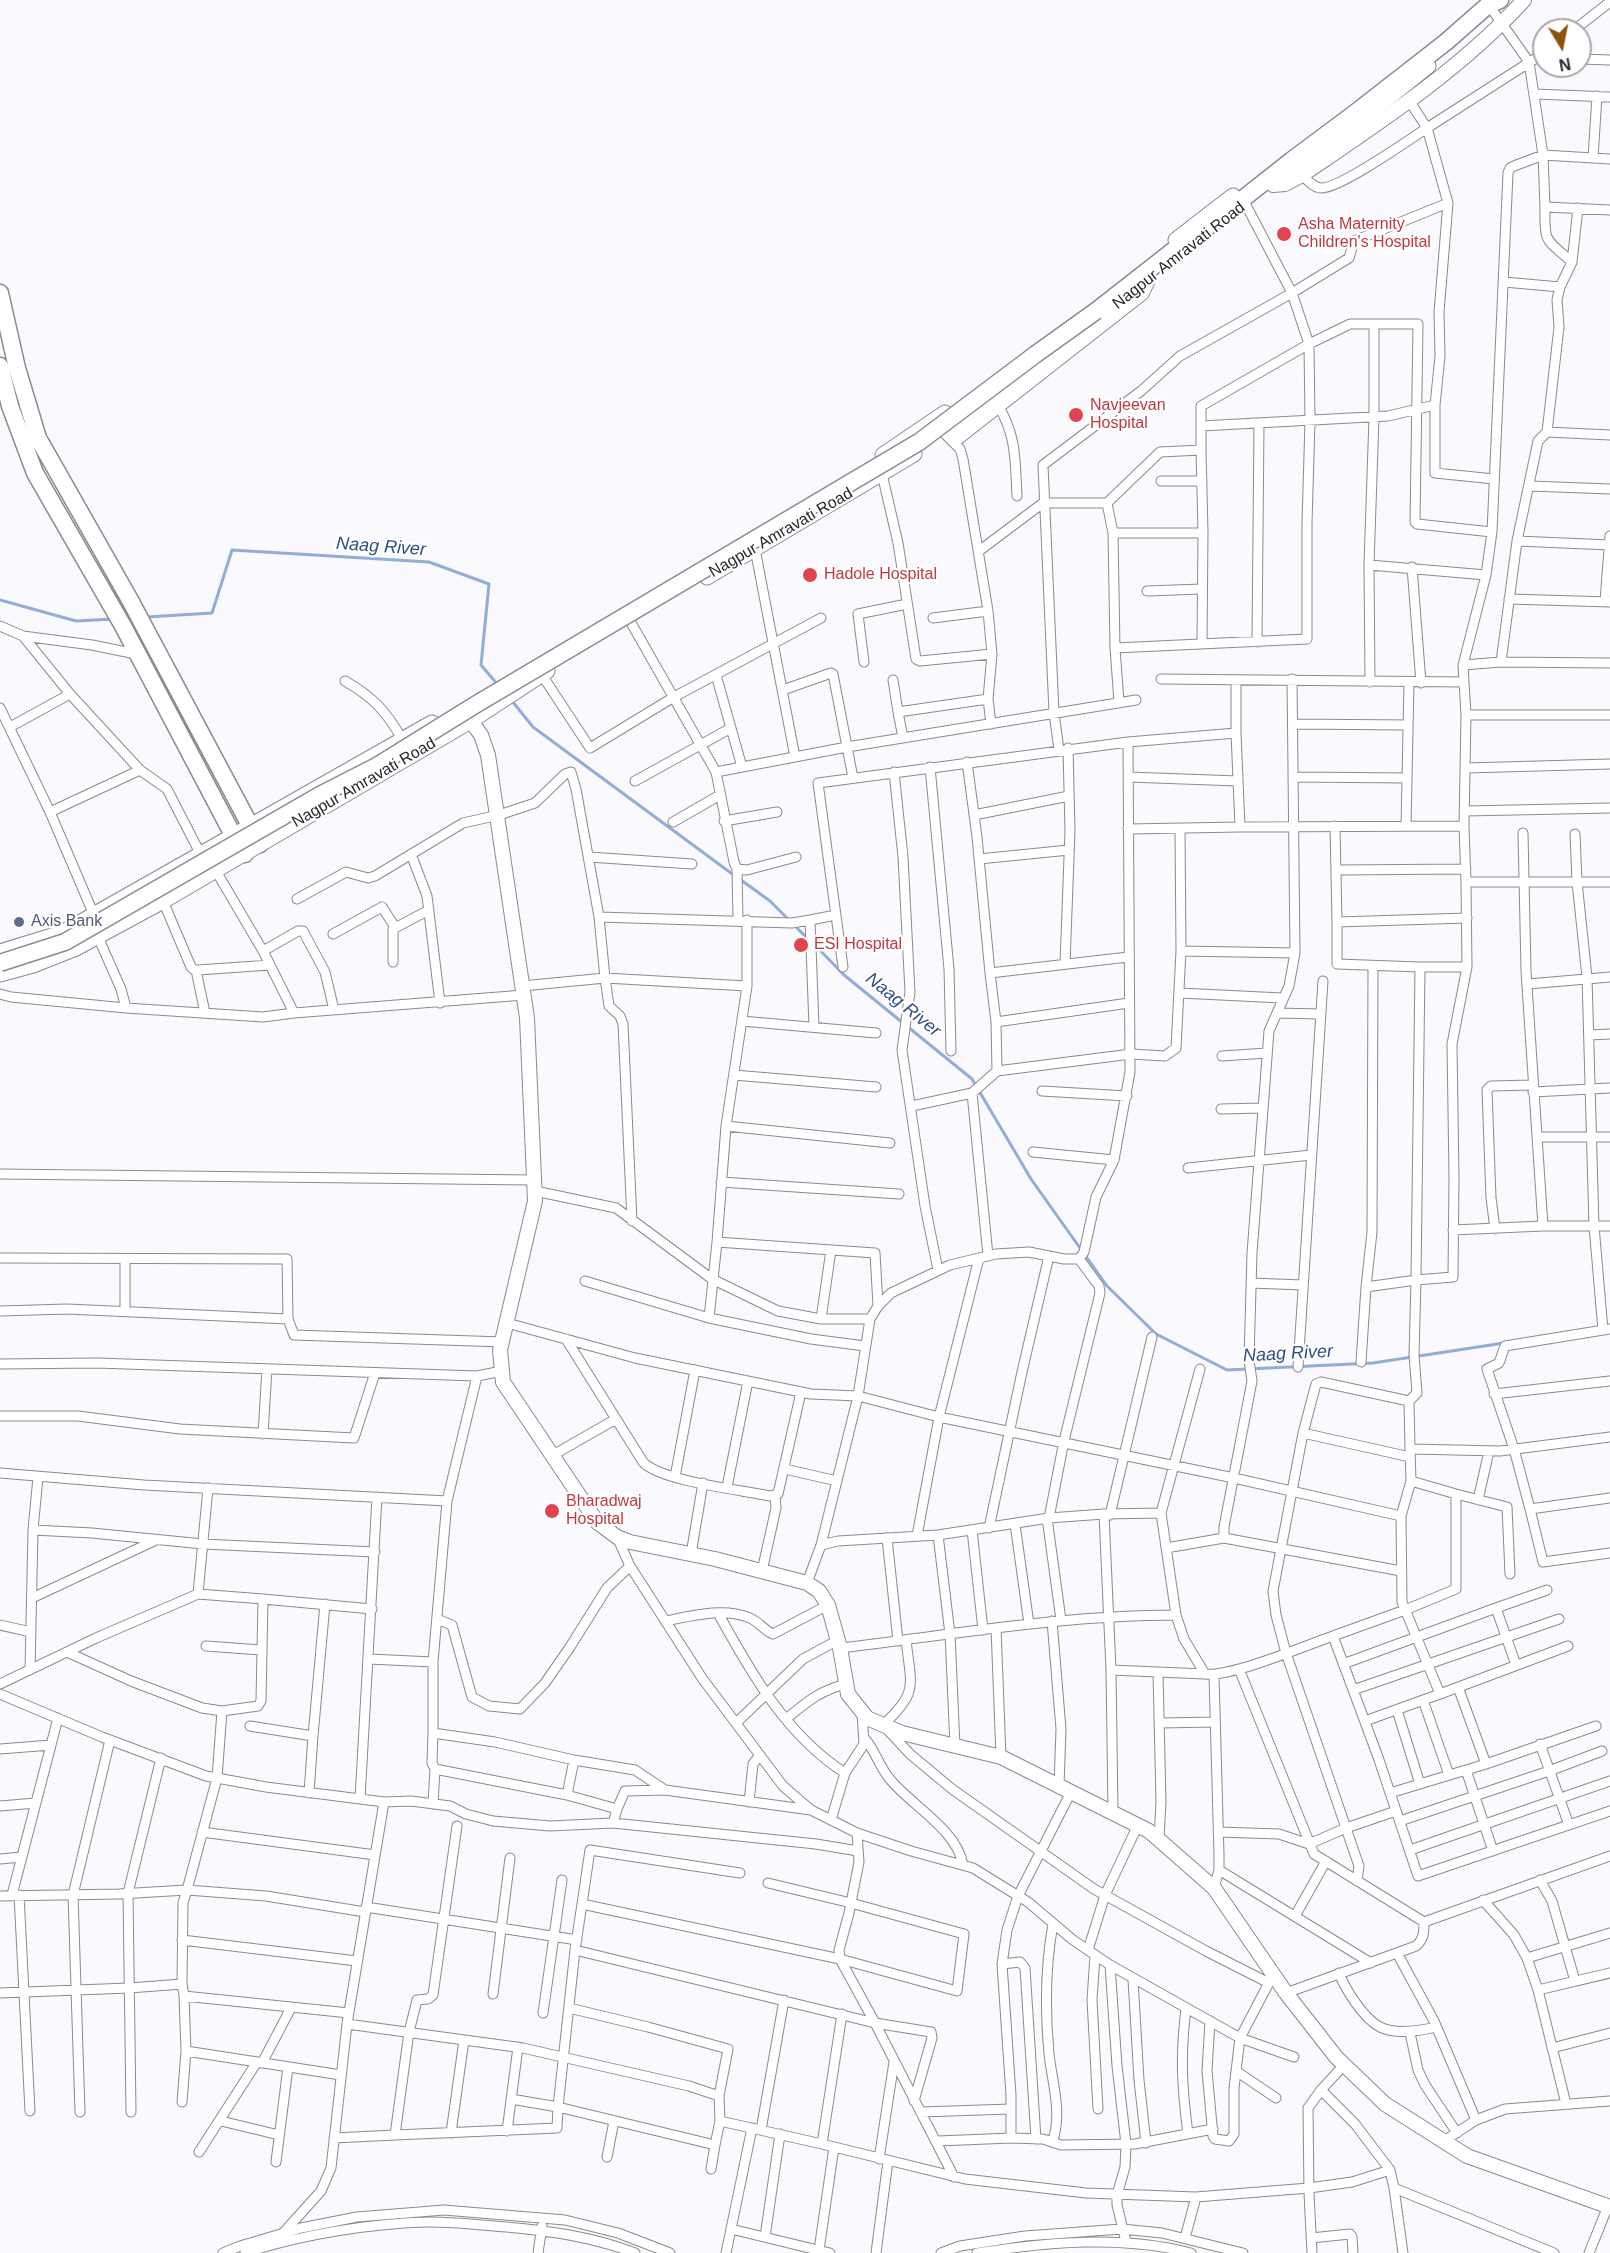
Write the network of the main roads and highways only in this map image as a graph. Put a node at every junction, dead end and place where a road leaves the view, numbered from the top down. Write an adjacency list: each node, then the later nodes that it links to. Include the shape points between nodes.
1 (1493, 3): 4 (main road, Nagpur Amravati Road, via 1433,43 1043,342 916,433); 4 (main road, Nagpur Amravati Road, via 1402,87 946,432 882,474 542,675); 11 (highway, bridge, via 1201,232 919,442 375,767 64,942)
2 (0, 293): 6 (highway, via 38,438)
3 (0, 366): 7 (highway, via 35,474 119,620)
4 (510, 686): 5 (main road, Nagpur Amravati Road)
5 (495, 696): 6 (main road, Nagpur Amravati Road, via 461,707); 8 (main road, Nagpur Amravati Road, via 472,720)
6 (250, 825): 7 (main road, Nagpur Amravati Road); 8 (highway)
7 (233, 835): 9 (highway); 10 (main road, Nagpur Amravati Road, via 62,933)
8 (260, 844): 9 (main road, Nagpur Amravati Road)
9 (245, 854): 12 (main road, Nagpur Amravati Road, via 98,937 33,965)
10 (0, 952)
11 (0, 963)
12 (0, 974)

